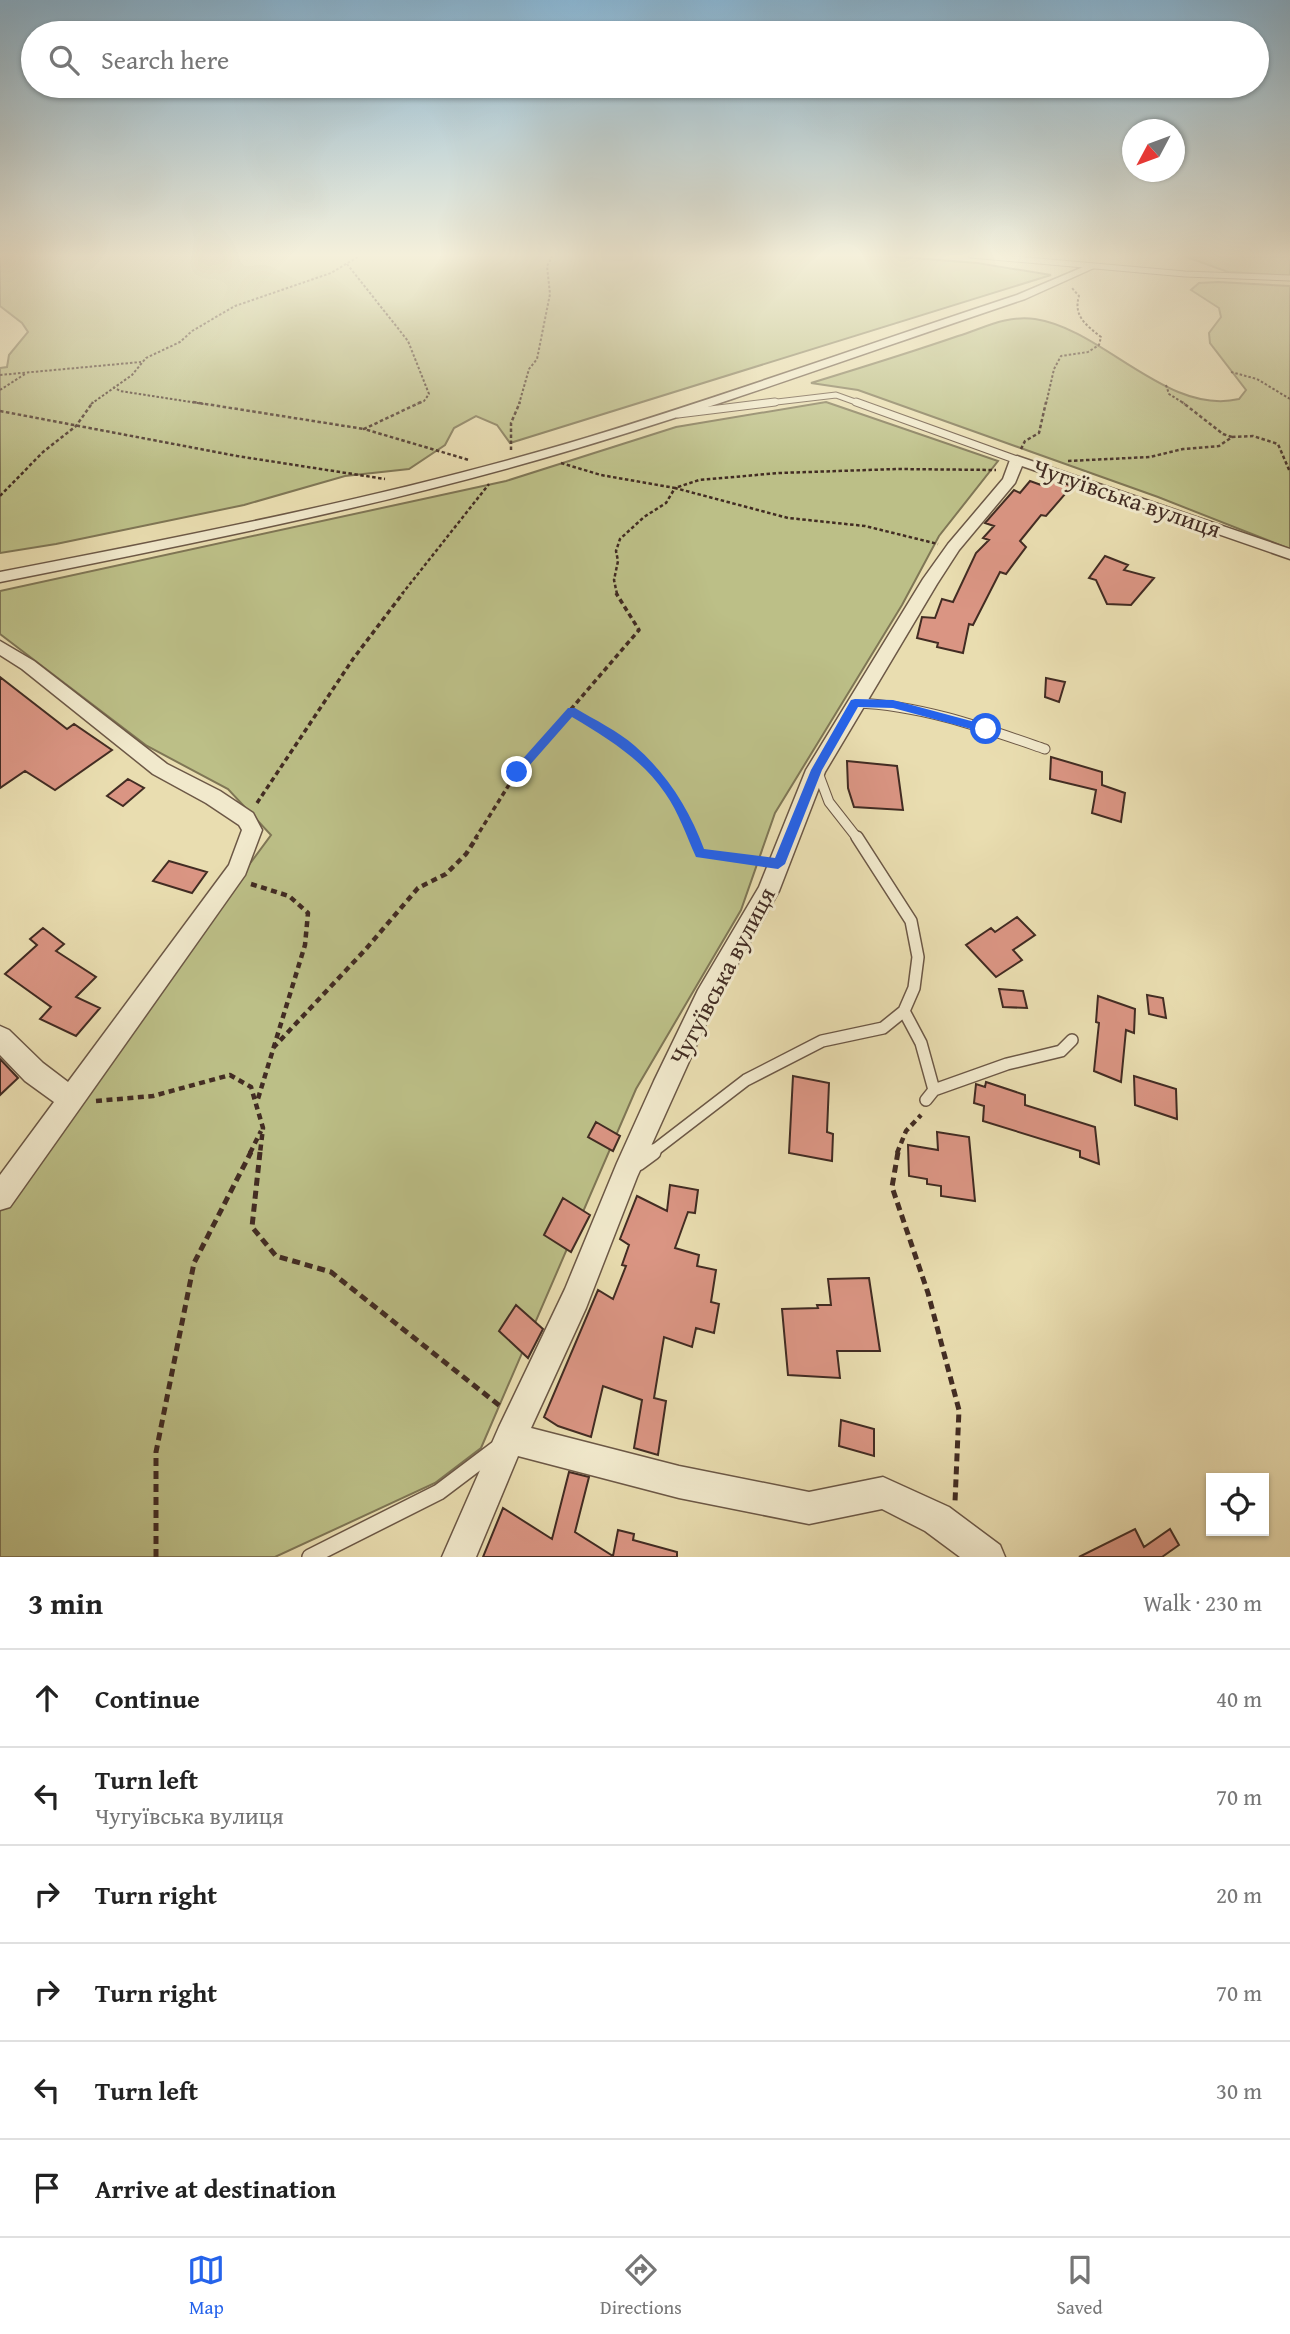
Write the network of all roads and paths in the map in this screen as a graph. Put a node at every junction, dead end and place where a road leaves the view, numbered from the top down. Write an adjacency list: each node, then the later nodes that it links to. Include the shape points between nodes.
1 (198, 328): 6 (path)
2 (397, 328): 17 (path, via 408,341 429,394 424,401)
3 (543, 328): 24 (path, via 537,359 511,423)
4 (929, 328): 15 (street)
5 (1089, 328): 20 (path, via 1101,337 1099,345 1088,352 1061,356 1039,433 1025,441)
6 (143, 361): 7 (path); 11 (path)
7 (28, 372): 9 (path); 12 (path)
8 (1231, 372): 13 (path, via 1251,374)
9 (0, 375)
10 (1166, 385): 18 (path, via 1169,394)
11 (113, 387): 16 (path, via 92,403); 17 (path)
12 (0, 390)
13 (1290, 399)
14 (0, 411): 16 (path)
15 (667, 415): 19 (street); 20 (lane, via 836,395)
16 (76, 426): 27 (path); 29 (path)
17 (364, 429): 25 (path)
18 (1232, 437): 21 (path, via 1253,436 1278,444); 23 (path, via 1219,446 1150,457)
19 (539, 454): 24 (street); 28 (path, via 572,468)
20 (1012, 458): 28 (path, via 1003,459 1005,466 999,470 779,473 699,480); 30 (street, Чугуївська вулиця, via 1010,480); 31 (street, Чугуївська вулиця)
21 (1284, 458): 22 (path); 26 (path)
22 (1290, 458)
23 (1064, 461)
24 (512, 462): 25 (street); 38 (path, via 454,526 353,659)
25 (491, 468): 32 (street, via 214,535)
26 (1290, 472)
27 (385, 479)
28 (675, 488): 30 (path, via 788,519 865,526); 35 (path, via 666,503 621,539 616,551 620,560 613,586 639,630)
29 (0, 496)
30 (953, 547): 34 (street, Чугуївська вулиця)
31 (1290, 554)
32 (0, 577)
33 (0, 647): 38 (street, via 160,769)
34 (855, 703): 36 (lane, via 893,704); 37 (street, Чугуївська вулиця)
35 (571, 711): 39 (path, via 630,747 668,788 688,821 700,854); 44 (path, via 517,772 466,855 446,874 418,888)
36 (1045, 749)
37 (816, 770): 39 (street, Чугуївська вулиця); 41 (lane, via 829,802 856,835 911,921 918,957 914,988)
38 (246, 819): 40 (street, via 252,830)
39 (778, 864): 49 (street, Чугуївська вулиця, via 768,891 706,998)
40 (238, 869): 44 (path, via 254,886 289,896 308,913 305,945); 46 (street)
41 (904, 1011): 45 (lane, via 921,1043); 49 (lane, via 883,1028 822,1041 746,1080)
42 (0, 1038): 46 (street, via 34,1072)
43 (1072, 1040): 45 (lane, via 1061,1051 1007,1064)
44 (273, 1048): 47 (path)
45 (930, 1095): 52 (path, via 920,1117 906,1131 895,1159 892,1187 925,1281 959,1410 957,1497)
46 (70, 1098): 47 (path, via 103,1101 153,1096 230,1075 251,1087); 50 (street)
47 (257, 1104): 48 (path)
48 (263, 1128): 51 (path, via 251,1227 276,1256 331,1272); 53 (path, via 194,1263 156,1452)
49 (626, 1172): 51 (street, Чугуївська вулиця, via 576,1298)
50 (0, 1197)
51 (514, 1429): 52 (street, via 679,1482 809,1508 883,1493); 54 (lane, via 439,1492); 55 (street, Чугуївська вулиця)
52 (945, 1525): 56 (street)
53 (156, 1557)
54 (310, 1557)
55 (459, 1557)
56 (988, 1557)

